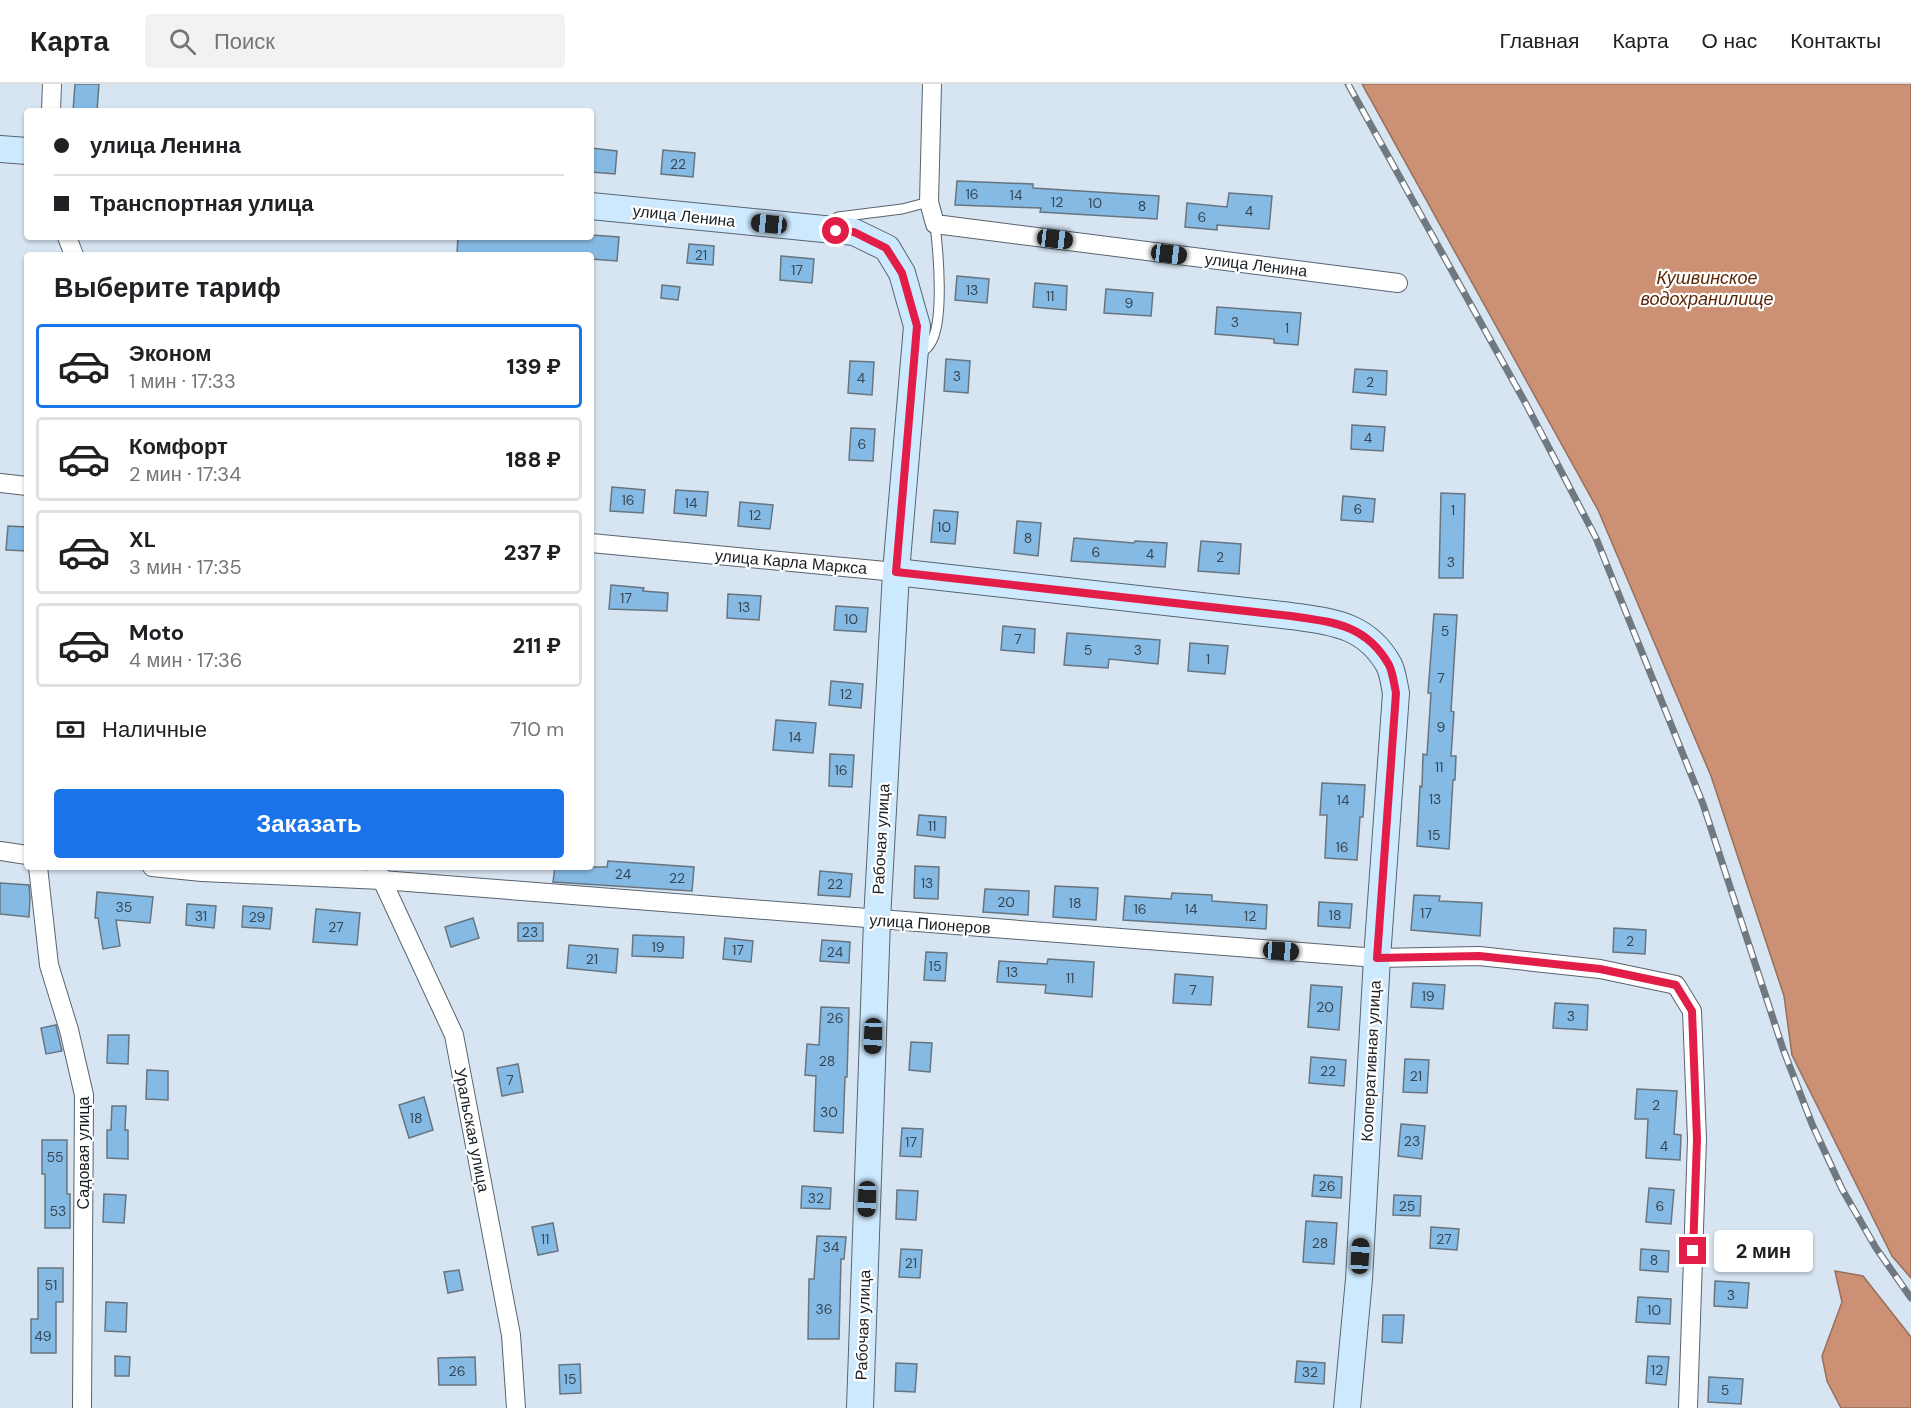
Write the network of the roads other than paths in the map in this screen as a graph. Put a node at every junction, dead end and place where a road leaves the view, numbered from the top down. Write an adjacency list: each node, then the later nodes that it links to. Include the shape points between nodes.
1 (52, 84): 3 (street)
2 (932, 84): 6 (street)
3 (51, 108)
4 (0, 149): 5 (main road)
5 (24, 151)
6 (929, 202): 8 (street); 9 (lane, via 838,218)
7 (594, 206): 9 (main road, улица Ленина)
8 (936, 224): 11 (street, улица Ленина); 12 (lane, via 939,311 931,343)
9 (836, 231): 10 (main road, улица Ленина, via 854,232 886,248)
10 (902, 273): 12 (main road, Рабочая улица, via 917,326)
11 (1398, 283)
12 (914, 360): 16 (main road, Рабочая улица)
13 (0, 483): 14 (street)
14 (24, 486)
15 (594, 543): 16 (street, улица Карла Маркса)
16 (896, 572): 17 (main road, улица Карла Маркса, via 1291,616 1341,624); 23 (main road, Рабочая улица)
17 (1376, 648): 24 (main road, Кооперативная улица, via 1390,666 1396,693)
18 (0, 851): 19 (street)
19 (24, 855)
20 (38, 870): 25 (street, Садовая улица, via 49,964 84,1095)
21 (181, 870): 22 (street, улица Пионеров)
22 (379, 874): 23 (street, улица Пионеров); 26 (street, Уральская улица, via 454,1035 511,1335)
23 (877, 920): 24 (street, улица Пионеров); 27 (main road, Рабочая улица)
24 (1377, 958): 28 (main road, Кооперативная улица, via 1359,1279); 29 (street, улица Пионеров, via 1479,956 1600,969 1676,985 1692,1011 1697,1139)
25 (82, 1408)
26 (516, 1408)
27 (860, 1408)
28 (1347, 1408)
29 (1688, 1408)

